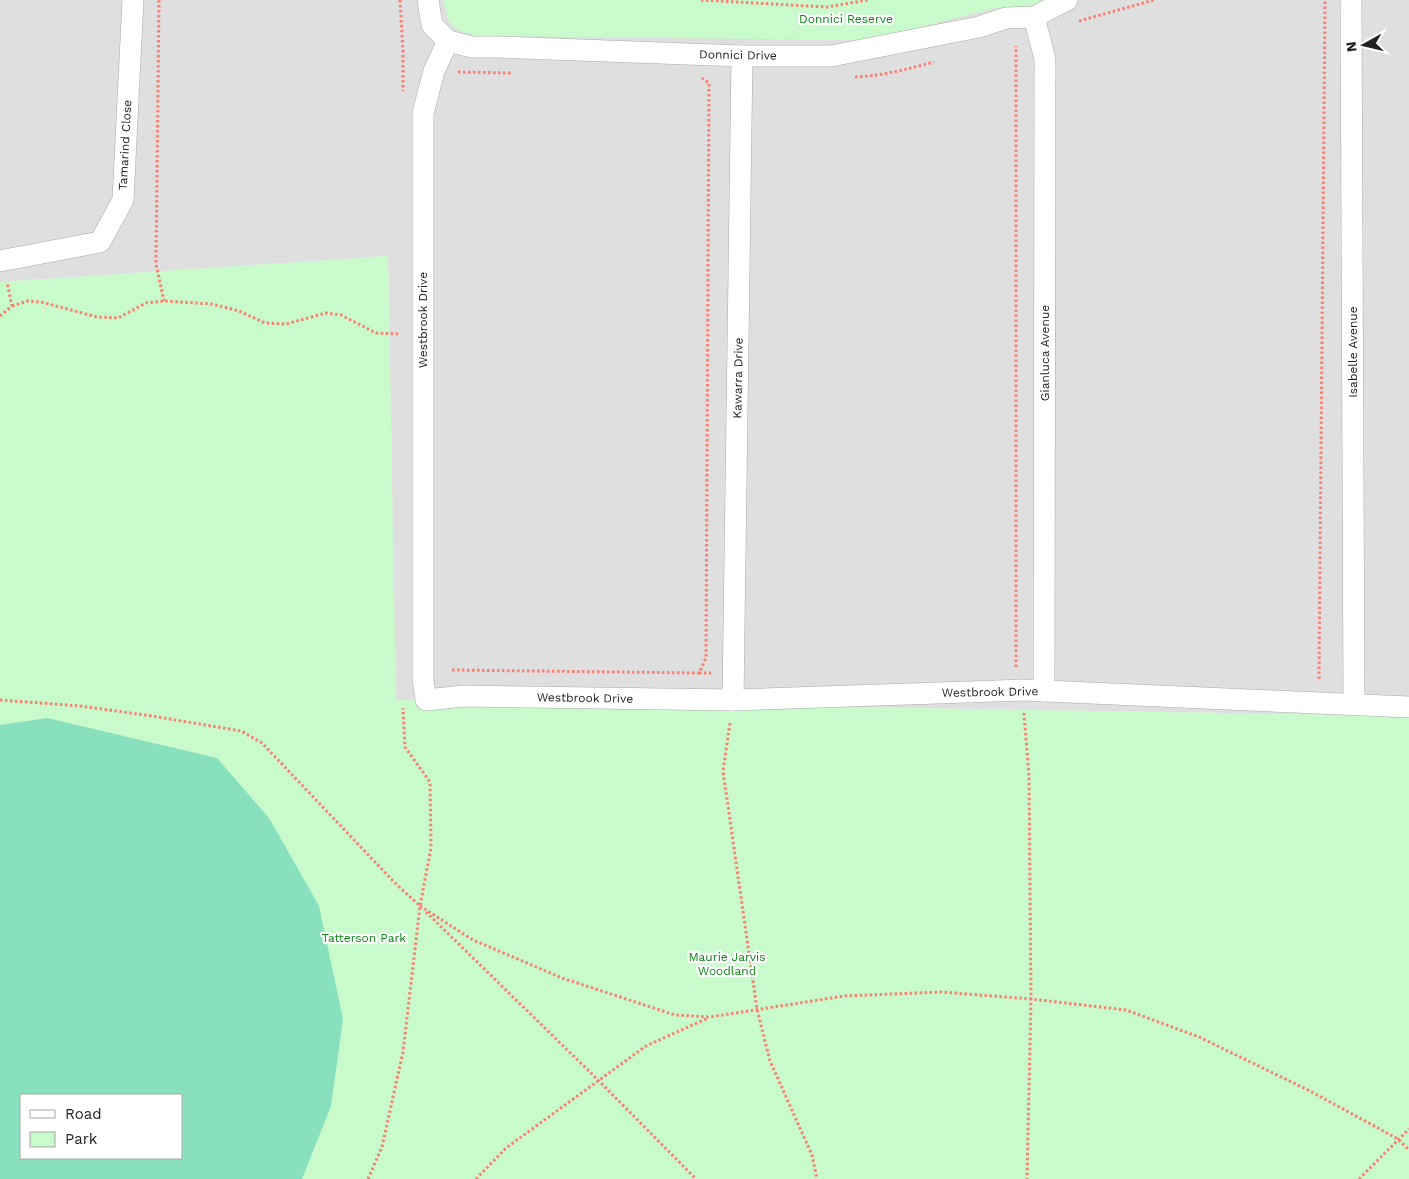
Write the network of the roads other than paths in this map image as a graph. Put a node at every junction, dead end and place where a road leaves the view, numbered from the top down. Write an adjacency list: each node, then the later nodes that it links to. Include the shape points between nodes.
1 (133, 0): 8 (street, Tamarind Close, via 122,200 100,242)
2 (428, 0): 6 (street, via 432,25)
3 (1068, 0): 5 (street, Donnici Drive)
4 (1351, 0): 11 (street, Isabelle Avenue)
5 (1036, 25): 7 (street, Donnici Drive, via 1006,18 979,27 831,56); 9 (street, Gianluca Avenue, via 1045,59)
6 (448, 41): 7 (street, Donnici Drive, via 472,48 498,46); 10 (street, Westbrook Drive, via 435,68 423,113 423,680 426,700 464,696)
7 (742, 56): 10 (street, Kawarra Drive)
8 (1, 261)
9 (1044, 684): 10 (street, Westbrook Drive, via 1023,690); 11 (street, Westbrook Drive)
10 (733, 700)
11 (1354, 704): 12 (street, Westbrook Drive)
12 (1409, 707)

